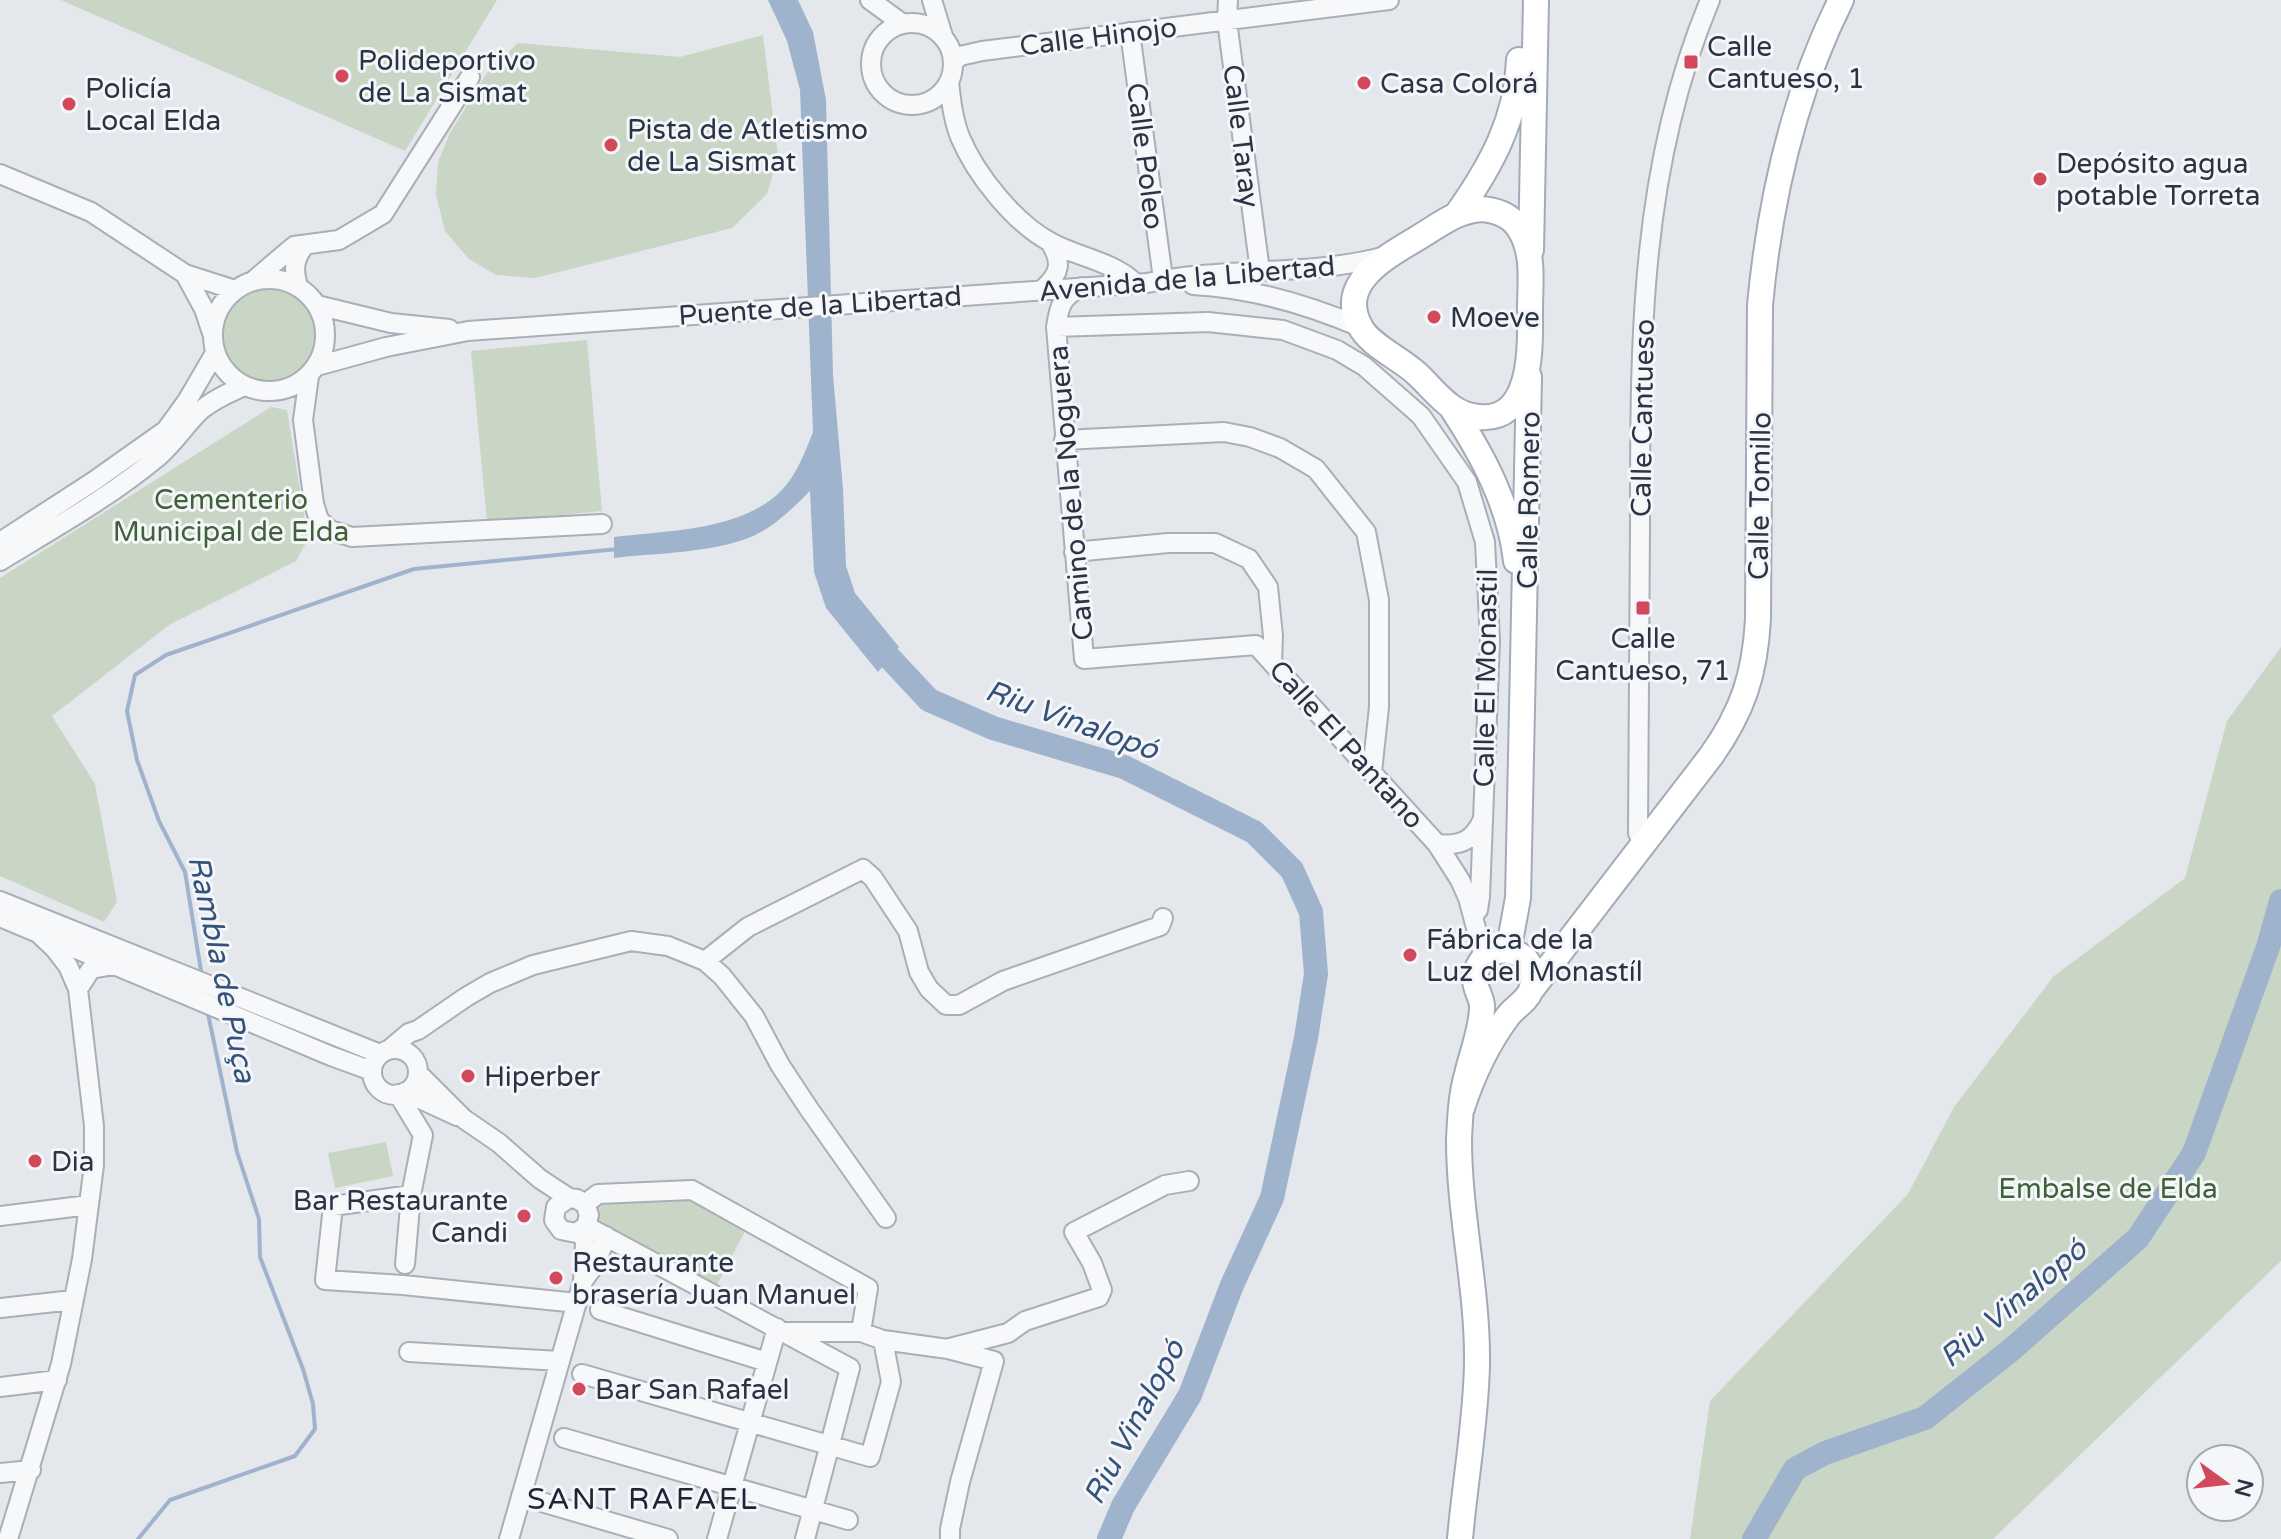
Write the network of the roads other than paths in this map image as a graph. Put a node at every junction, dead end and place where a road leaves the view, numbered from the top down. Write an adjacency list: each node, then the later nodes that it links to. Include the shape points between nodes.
1 (929, 0): 11 (street); 13 (street)
2 (1228, 0): 10 (street, Calle Taray)
3 (1389, 0): 9 (street, Calle Hinojo)
4 (1521, 0): 15 (main road)
5 (1536, 0): 15 (main road)
6 (1710, 0): 59 (street, Calle Cantueso, via 1689,51 1661,155 1646,263 1640,418 1638,833)
7 (1841, 0): 59 (main road, Calle Tomillo, via 1790,132 1764,267 1753,671 1723,739)
8 (871, 1): 11 (street); 14 (street)
9 (1324, 4): 10 (street, Calle Hinojo)
10 (1227, 21): 12 (street, Calle Hinojo); 27 (street, Calle Taray)
11 (907, 23): 13 (street, via 923,24); 14 (street)
12 (1130, 32): 16 (street, Calle Hinojo, via 982,51); 30 (street, Calle Poleo)
13 (943, 36): 16 (street)
14 (877, 42): 19 (street, via 871,67 881,91 900,103)
15 (1527, 59): 22 (main road, via 1497,151); 26 (main road)
16 (953, 63): 18 (street)
17 (470, 77): 24 (street, via 383,214 339,240)
18 (949, 82): 19 (street); 20 (street)
19 (931, 100): 20 (street)
20 (954, 119): 23 (street, via 969,155 1006,206)
21 (0, 174): 28 (street, via 91,212)
22 (1457, 214): 25 (main road); 26 (main road, via 1481,209 1507,216 1518,228)
23 (1050, 242): 30 (street); 33 (street, via 1058,269)
24 (305, 245): 29 (street, via 294,246); 31 (street, via 296,256)
25 (1387, 256): 27 (street, Avenida de la Libertad, via 1328,268); 39 (main road, via 1368,271 1358,289 1355,309)
26 (1531, 262): 42 (main road)
27 (1260, 271): 30 (street, Avenida de la Libertad)
28 (185, 274): 34 (street); 41 (street)
29 (253, 281): 31 (street, via 268,278); 34 (street)
30 (1148, 282): 32 (street, Avenida de la Libertad); 39 (street, via 1256,293)
31 (298, 286): 37 (street)
32 (1085, 286): 33 (street, Avenida de la Libertad); 38 (street, via 1062,300)
33 (1043, 289): 35 (street, Avenida de la Libertad)
34 (235, 290): 41 (street, via 215,317)
35 (1021, 291): 36 (street, Avenida de la Libertad); 38 (street, via 1044,302)
36 (987, 293): 40 (street, Puente de la Libertad)
37 (317, 305): 40 (street, via 391,323); 43 (street, via 326,336)
38 (1056, 327): 48 (street, Camino de la Noguera); 57 (street, Calle El Monastil, via 1208,322 1283,330 1350,358 1421,416 1467,482 1485,542 1490,640)
39 (1360, 327): 46 (main road)
40 (468, 331): 43 (street, via 386,347)
41 (214, 343): 44 (street, via 222,366); 50 (street, via 187,401 166,430)
42 (1529, 367): 46 (main road, via 1515,399 1497,414 1479,417); 53 (main road, Calle Romero)
43 (313, 371): 45 (street); 47 (street)
44 (244, 386): 45 (street); 52 (street, via 199,412 160,455 107,496)
45 (281, 391): 47 (street)
46 (1453, 410): 53 (main road, Calle Romero, via 1483,461 1507,519)
47 (303, 420): 49 (street, via 319,520 341,534)
48 (1064, 440): 51 (street, Camino de la Noguera); 56 (street, via 1224,432 1280,448 1316,469 1366,532 1379,600 1379,707)
49 (602, 524)
50 (0, 542)
51 (1074, 552): 54 (street, Camino de la Noguera); 55 (street, via 1215,543 1249,559 1268,587)
52 (0, 561)
53 (1523, 634): 66 (main road, Calle Romero, via 1518,898)
54 (1084, 659): 55 (street, Calle El Pantano, via 1256,645)
55 (1272, 662): 56 (street, Calle El Pantano)
56 (1372, 772): 58 (street, Calle El Pantano)
57 (1482, 821): 58 (street, via 1474,837 1456,846); 61 (street, Calle El Monastil, via 1480,897)
58 (1437, 844): 61 (street, Calle El Pantano, via 1460,880)
59 (1643, 844): 65 (main road, Calle Tomillo)
60 (0, 901): 69 (street)
61 (1473, 915): 66 (street, Calle El Pantano)
62 (0, 917): 64 (street)
63 (1163, 918): 67 (street, via 1160,926 1003,981 959,1005 946,1005 929,989 908,931 863,869 748,927)
64 (35, 930): 68 (street); 70 (street, via 68,966)
65 (1565, 943): 66 (main road, Calle Tomillo, via 1550,953); 72 (main road, Calle Tomillo)
66 (1509, 957): 71 (main road, via 1479,965 1475,982); 72 (main road, via 1532,971)
67 (705, 961): 73 (street, via 668,946 631,941 594,949 490,983); 84 (street, via 754,1016 780,1065)
68 (114, 965): 69 (street); 70 (street, via 91,969)
69 (186, 984): 74 (street, via 220,988); 74 (street, via 221,1010)
70 (78, 989): 82 (street, via 94,1126)
71 (1481, 998): 72 (main road, via 1509,1009); 77 (main road)
72 (1524, 998): 77 (main road, Calle Tomillo, via 1507,1017)
73 (418, 1030): 74 (street); 75 (street)
74 (381, 1058): 75 (street, via 407,1052); 76 (street, via 374,1081 388,1093)
75 (416, 1066): 76 (street, via 416,1082); 78 (street)
76 (402, 1093): 78 (street); 80 (street, via 423,1135)
77 (1462, 1108): 118 (main road, via 1460,1160 1477,1356)
78 (464, 1119): 81 (street)
79 (1189, 1181): 96 (street, via 1165,1185 1074,1232 1092,1263 1102,1290 1099,1297 1025,1321 1008,1333)
80 (411, 1195): 87 (street); 90 (street, via 333,1206 325,1280)
81 (570, 1203): 85 (street, via 589,1215); 85 (street, via 554,1216 556,1224); 94 (street, via 598,1194 692,1190 868,1288)
82 (89, 1205): 83 (street); 89 (street)
83 (0, 1216)
84 (886, 1218)
85 (579, 1230): 86 (street); 88 (street)
86 (606, 1236): 88 (street, via 596,1263); 93 (street)
87 (405, 1264)
88 (583, 1274): 90 (street)
89 (73, 1300): 91 (street); 101 (street)
90 (577, 1303): 98 (street)
91 (0, 1308)
92 (600, 1310): 99 (street)
93 (780, 1330): 94 (street); 99 (street); 105 (street, via 850,1368)
94 (861, 1332): 95 (street)
95 (883, 1340): 96 (street); 105 (street, via 891,1382 870,1457)
96 (948, 1349): 117 (street, via 994,1361)
97 (409, 1352): 98 (street)
98 (560, 1361): 109 (street)
99 (767, 1362): 103 (street)
100 (582, 1374): 103 (street)
101 (57, 1380): 102 (street); 106 (street)
102 (0, 1387)
103 (750, 1422): 105 (street); 108 (street)
104 (564, 1438): 108 (street)
105 (830, 1445): 110 (street)
106 (31, 1470): 107 (street); 112 (street)
107 (0, 1473)
108 (732, 1486): 110 (street); 115 (street)
109 (521, 1496): 113 (street); 114 (street)
110 (813, 1510): 111 (street); 116 (street)
111 (848, 1520)
112 (8, 1539)
113 (509, 1539)
114 (668, 1539)
115 (717, 1539)
116 (805, 1539)
117 (950, 1539)
118 (1460, 1539)

